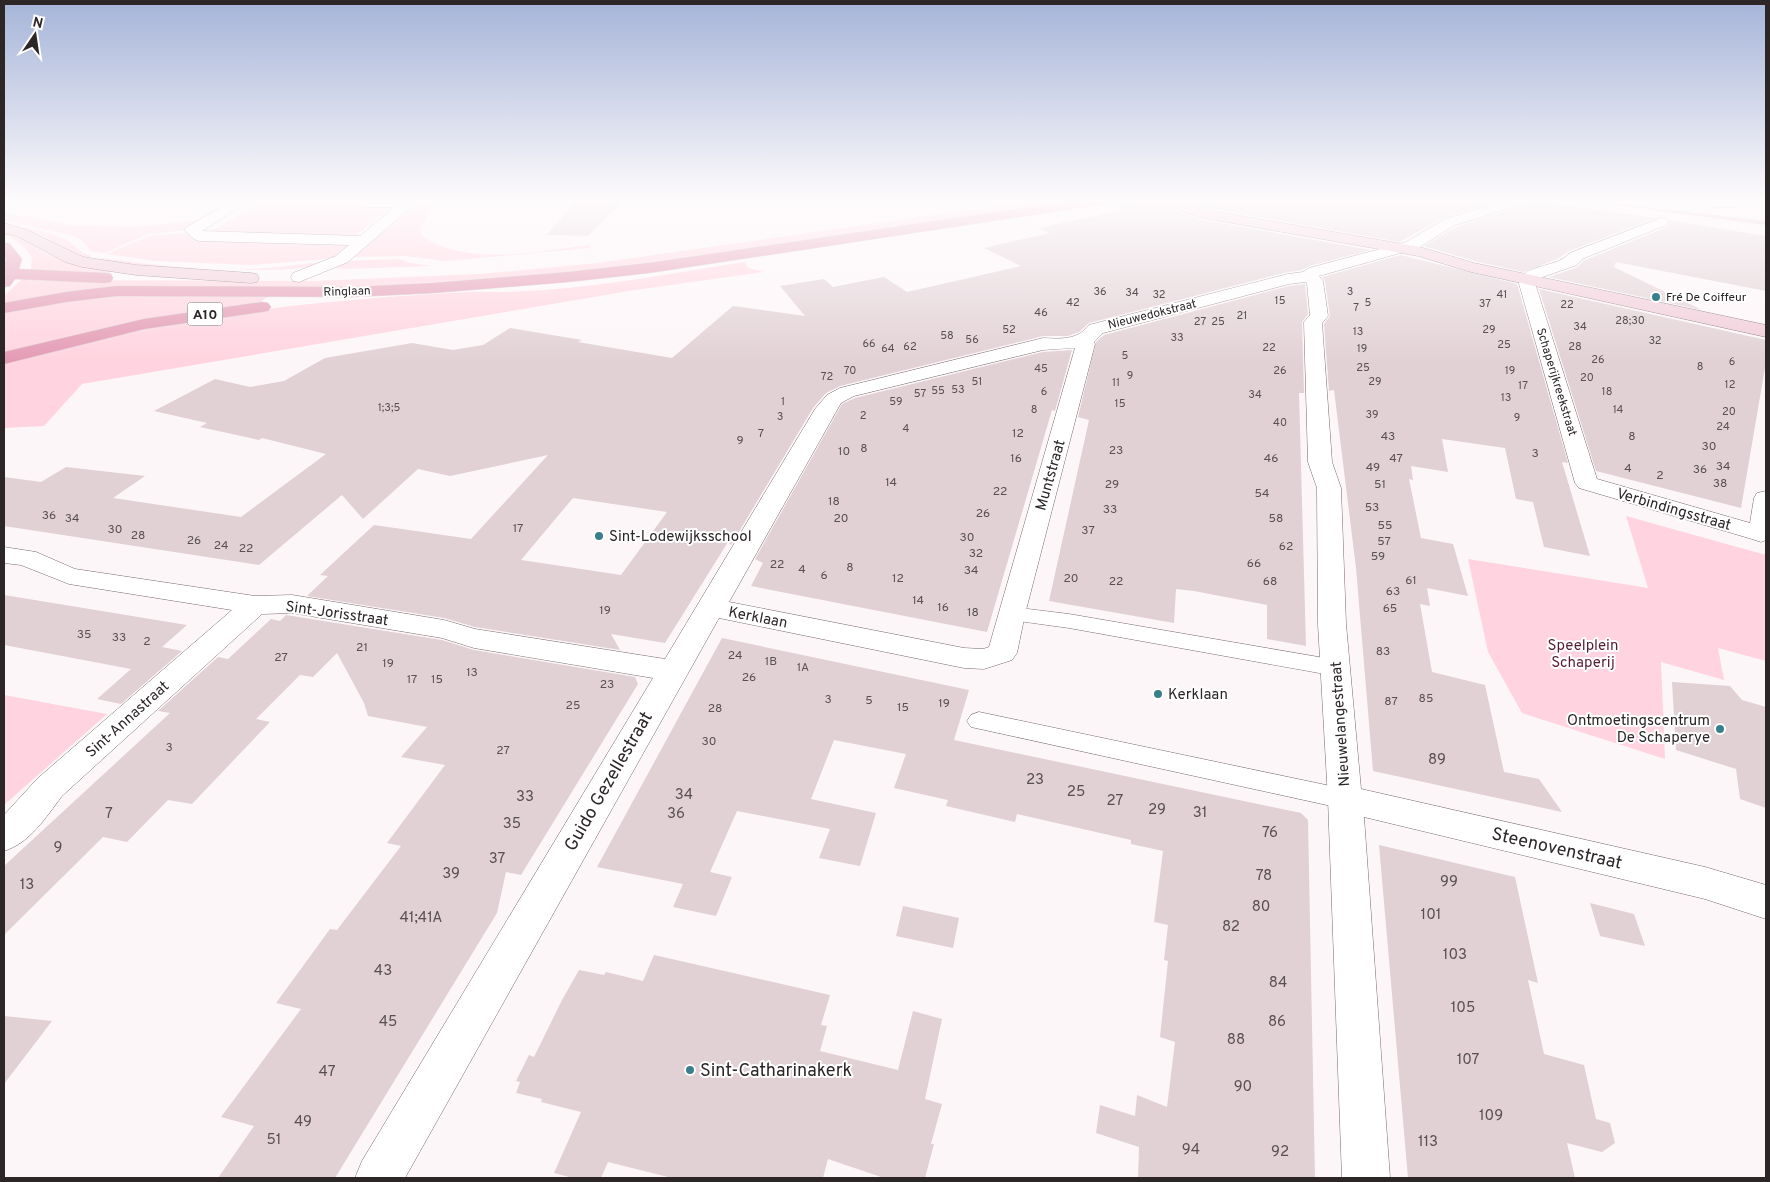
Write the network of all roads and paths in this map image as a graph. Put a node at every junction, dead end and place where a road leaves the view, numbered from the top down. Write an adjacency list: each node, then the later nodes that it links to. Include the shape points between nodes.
1 (11, 255): 12 (main road, via 14,259)
2 (64, 255): 13 (main road, via 82,262 136,270)
3 (346, 255): 14 (street)
4 (735, 255): 15 (main road, Ringlaan, via 568,277)
5 (1375, 255): 11 (street, Nieuwedokstraat, via 1315,272)
6 (1429, 255): 16 (main road)
7 (1578, 255): 16 (street, via 1571,262 1529,276)
8 (601, 258): 15 (main road, Ringlaan)
9 (380, 275): 15 (main road, Ringlaan)
10 (352, 276): 14 (main road, Ringlaan)
11 (1308, 277): 19 (street, Nieuwedokstraat, via 1288,279 1096,329 1092,336); 28 (street, Nieuwelangestraat, via 1314,281 1319,316 1314,322 1320,462 1329,488)
12 (7, 278): 13 (main road, Ringlaan)
13 (252, 278): 14 (main road, Ringlaan)
14 (299, 278)
15 (432, 278): 17 (main road, Ringlaan, via 270,293 116,290); 20 (main road, A10, via 189,316 79,338)
16 (1526, 280): 18 (main road); 22 (street, Schaperijkreekstraat)
17 (4, 308)
18 (1766, 331)
19 (1080, 340): 21 (street, Nieuwedokstraat, via 1043,344); 27 (street, Muntstraat, via 1086,344)
20 (4, 358)
21 (847, 392): 26 (street, Guido Gezellestraat, via 834,399 826,409)
22 (1587, 483): 23 (street, Verbindingsstraat, via 1761,534)
23 (1766, 498)
24 (4, 554): 25 (street, Sint-Jorisstraat, via 28,558 69,576)
25 (255, 606): 29 (street, Sint-Jorisstraat, via 292,604); 32 (street, Sint-Annastraat, via 50,787)
26 (710, 607): 27 (street, Kerklaan, via 964,658 984,659 1002,653); 29 (street, Guido Gezellestraat)
27 (1011, 614): 28 (lane)
28 (1336, 668): 31 (street, Nieuwelangestraat)
29 (673, 671): 34 (street, Guido Gezellestraat)
30 (979, 721): 31 (lane)
31 (1346, 799): 33 (street, Steenovenstraat, via 1705,883); 35 (street, Nieuwelangestraat)
32 (4, 836)
33 (1766, 902)
34 (379, 1178)
35 (1366, 1178)

